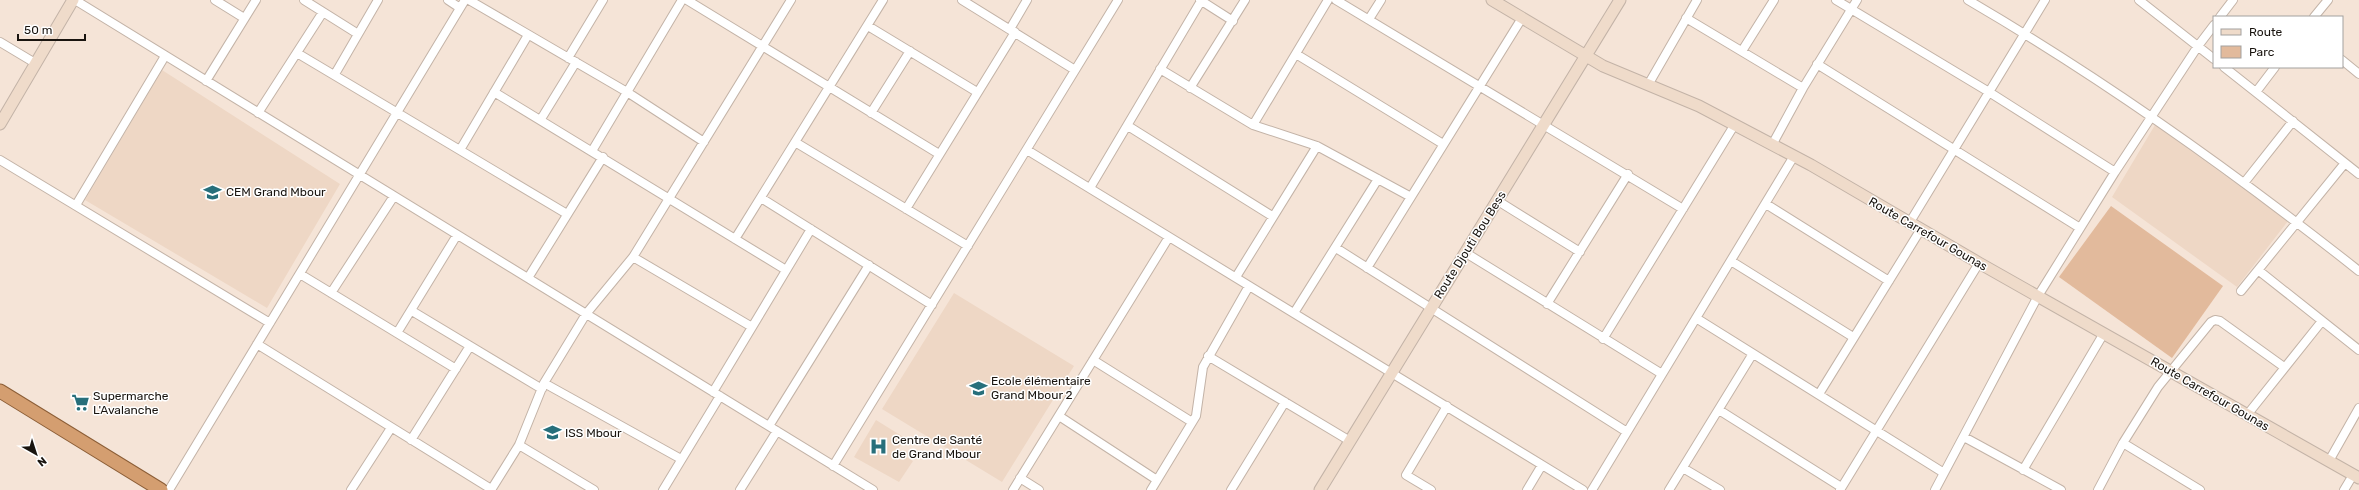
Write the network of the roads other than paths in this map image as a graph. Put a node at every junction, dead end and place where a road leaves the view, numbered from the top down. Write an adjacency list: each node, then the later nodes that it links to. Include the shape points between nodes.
1 (74, 0): 56 (street); 61 (main road)
2 (215, 0): 38 (street)
3 (256, 0): 38 (street)
4 (304, 0): 35 (street)
5 (378, 0): 47 (street)
6 (448, 0): 33 (street)
7 (465, 0): 33 (street)
8 (468, 0): 48 (street)
9 (603, 0): 59 (street)
10 (682, 0): 76 (street)
11 (687, 0): 50 (street)
12 (791, 0): 50 (street)
13 (883, 0): 43 (street)
14 (962, 0): 45 (street)
15 (1027, 0): 45 (street)
16 (1118, 0): 65 (street)
17 (1200, 0): 42 (street); 66 (street)
18 (1245, 0): 42 (street)
19 (1328, 0): 55 (street)
20 (1336, 0): 41 (street)
21 (1381, 0): 41 (street)
22 (1492, 0): 39 (main road, Route Carrefour Gounas)
23 (1620, 0): 57 (main road, Route Djouti Bou Bess)
24 (1697, 0): 40 (street)
25 (1774, 0): 53 (street)
26 (1836, 0): 34 (street)
27 (1856, 0): 34 (street)
28 (1968, 0): 46 (street)
29 (2045, 0): 46 (street)
30 (2233, 0): 36 (street)
31 (2328, 0): 37 (street)
32 (2141, 1): 51 (street)
33 (460, 8): 80 (street)
34 (1851, 10): 62 (street); 78 (street)
35 (323, 12): 47 (street); 54 (street)
36 (2221, 16)
37 (2315, 16)
38 (244, 18): 69 (street)
39 (1522, 18): 57 (main road, Route Carrefour Gounas); 72 (street)
40 (1686, 18): 53 (street); 70 (street)
41 (1369, 19): 72 (street)
42 (1232, 21): 73 (street)
43 (868, 26): 52 (street); 71 (street)
44 (2213, 26): 51 (street)
45 (1012, 31): 65 (street); 77 (street)
46 (2024, 33): 78 (street); 83 (street)
47 (358, 34): 67 (street)
48 (528, 35): 59 (street); 75 (street)
49 (0, 42): 61 (street)
50 (763, 46): 71 (street); 91 (street)
51 (2198, 46): 58 (street); 83 (street)
52 (910, 51): 77 (street); 82 (street)
53 (1742, 51): 74 (street)
54 (297, 53): 67 (street); 81 (street)
55 (1296, 54): 88 (street); 93 (street)
56 (165, 56): 69 (street); 118 (street)
57 (1586, 57): 70 (main road, Route Carrefour Gounas); 90 (main road, Route Djouti Bou Bess)
58 (2213, 58)
59 (572, 60): 76 (street); 84 (street)
60 (2343, 61): 68 (street)
61 (36, 63): 86 (main road)
62 (1817, 64): 74 (street); 98 (street)
63 (2225, 68): 79 (street)
64 (2274, 68): 79 (street)
65 (1075, 70): 97 (street)
66 (1160, 70): 73 (street); 89 (street)
67 (335, 74): 80 (street)
68 (2359, 74)
69 (206, 81): 81 (street)
70 (1648, 85): 87 (main road, Route Carrefour Gounas)
71 (830, 87): 82 (street); 92 (street)
72 (1479, 87): 90 (street); 93 (street)
73 (1190, 88): 88 (street)
74 (1803, 88): 94 (street)
75 (494, 92): 84 (street); 96 (street)
76 (627, 92): 91 (street); 99 (street)
77 (977, 92): 100 (street)
78 (1989, 92): 98 (street); 105 (street)
79 (2256, 92): 85 (street)
80 (397, 112): 96 (street); 108 (street)
81 (258, 113): 108 (street)
82 (871, 113): 100 (street)
83 (2152, 116): 105 (street); 110 (street)
84 (541, 119): 99 (street)
85 (2292, 121): 104 (street); 110 (street)
86 (0, 124)
87 (1735, 124): 94 (main road, Route Carrefour Gounas); 120 (street)
88 (1253, 125): 95 (street)
89 (1128, 126): 111 (street); 122 (street)
90 (1544, 126): 106 (street); 116 (main road, Route Djouti Bou Bess)
91 (704, 142): 114 (street)
92 (795, 142): 115 (street); 119 (street)
93 (1443, 144): 113 (street)
94 (1772, 145): 101 (main road, Route Carrefour Gounas)
95 (1317, 146): 109 (street); 122 (street)
96 (460, 150): 121 (street)
97 (1027, 150): 111 (street); 131 (street)
98 (1955, 150): 123 (street); 126 (street)
99 (592, 151): 102 (street)
100 (939, 154): 119 (street)
101 (1794, 156): 117 (street); 123 (main road, Route Carrefour Gounas)
102 (603, 157): 114 (street); 121 (street)
103 (0, 160): 118 (street)
104 (2345, 163): 107 (street); 124 (street)
105 (2115, 172): 126 (street)
106 (1628, 174): 120 (street); 133 (street)
107 (2359, 174)
108 (359, 175): 112 (street); 143 (street)
109 (1378, 179): 113 (street); 132 (street)
110 (2244, 183): 124 (street)
111 (1090, 188): 129 (street)
112 (394, 196): 128 (street); 149 (street)
113 (1411, 197): 139 (street)
114 (670, 198): 130 (street); 135 (street)
115 (761, 198): 125 (street); 130 (street)
116 (1498, 201): 133 (street); 134 (main road, Route Djouti Bou Bess)
117 (1766, 204): 136 (street); 146 (street)
118 (76, 205): 159 (street)
119 (906, 209): 131 (street)
120 (1684, 209): 164 (street)
121 (567, 214): 145 (street)
122 (1272, 216): 144 (street)
123 (1910, 222): 127 (main road, Route Carrefour Gounas)
124 (2297, 222): 141 (street); 142 (street)
125 (811, 228): 138 (street); 140 (street)
126 (2080, 228): 150 (street)
127 (1920, 229): 137 (main road, Route Carrefour Gounas); 146 (street)
128 (457, 235): 145 (street); 154 (street)
129 (1169, 237): 144 (street); 170 (street)
130 (735, 239): 140 (street)
131 (968, 246): 152 (street)
132 (1336, 248): 139 (street); 155 (street)
133 (1580, 252): 151 (street)
134 (1466, 254): 151 (street); 153 (main road, Route Djouti Bou Bess)
135 (634, 257): 156 (street); 160 (street)
136 (1731, 261): 157 (street); 163 (street)
137 (1979, 263): 150 (main road, Route Carrefour Gounas); 189 (street)
138 (869, 265): 152 (street); 188 (street)
139 (1367, 268): 153 (street)
140 (786, 270): 160 (street)
141 (2258, 270): 148 (street); 158 (street)
142 (2359, 271)
143 (300, 274): 149 (street); 159 (street)
144 (1236, 277): 147 (street)
145 (528, 278): 156 (street)
146 (1889, 281): 163 (street)
147 (1249, 286): 155 (street); 169 (street)
148 (2241, 291)
149 (332, 293): 161 (street)
150 (2038, 296): 162 (main road, Route Carrefour Gounas); 191 (street)
151 (1547, 304): 164 (street)
152 (932, 305): 199 (street)
153 (1430, 309): 174 (main road, Route Djouti Bou Bess); 190 (street)
154 (412, 312): 161 (street); 166 (street)
155 (1294, 313): 174 (street)
156 (586, 314): 176 (street); 178 (street)
157 (1696, 318): 168 (street); 175 (street)
158 (2322, 321): 167 (street); 171 (street)
159 (270, 323): 165 (street)
160 (752, 326): 178 (street)
161 (397, 333): 172 (street)
162 (2104, 334): 173 (main road, Route Carrefour Gounas); 201 (street)
163 (1853, 337): 179 (street)
164 (1603, 339): 175 (street)
165 (257, 344): 187 (street); 208 (street)
166 (470, 346): 172 (street); 176 (street)
167 (2359, 350)
168 (1752, 355): 179 (street); 183 (street)
169 (1208, 356): 180 (street); 186 (street, via 1202,367 1198,410)
170 (1093, 360): 185 (street); 186 (street)
171 (2284, 367): 173 (street, via 2215,320); 184 (street)
172 (456, 368): 192 (street)
173 (2170, 371): 184 (main road, Route Carrefour Gounas); 194 (street)
174 (1392, 373): 181 (street); 193 (main road, Route Djouti Bou Bess)
175 (1662, 374): 190 (street)
176 (543, 386): 195 (street); 196 (street)
177 (0, 391): 207 (highway)
178 (716, 394): 188 (street); 196 (street)
179 (1819, 394): 189 (street)
180 (1285, 402): 193 (street); 218 (street)
181 (1447, 406): 198 (street); 220 (street, via 1406,475)
182 (2359, 408): 197 (street)
183 (1719, 410): 200 (street); 206 (street)
184 (2247, 415): 197 (main road, Route Carrefour Gounas)
185 (1059, 416): 204 (street); 205 (street)
186 (1192, 422): 205 (street)
187 (391, 428): 192 (street); 209 (street)
188 (773, 429): 199 (street); 213 (street)
189 (1877, 430): 202 (street); 206 (street)
190 (1627, 432): 223 (street)
191 (1964, 437): 201 (street); 202 (street)
192 (412, 440): 210 (street)
193 (1350, 441): 219 (main road, Route Djouti Bou Bess)
194 (2123, 443): 228 (street); 229 (street)
195 (518, 445): 210 (street); 211 (street)
196 (681, 459): 212 (street)
197 (2330, 461): 203 (main road, Route Carrefour Gounas)
198 (1542, 465): 221 (street); 222 (street)
199 (834, 466): 214 (street)
200 (1683, 468): 224 (street); 225 (street)
201 (2023, 470): 227 (street)
202 (1944, 473): 226 (street)
203 (2356, 477): 230 (street)
204 (1020, 478): 215 (street); 216 (street)
205 (1157, 480): 217 (street)
206 (1841, 488)
207 (160, 490)
208 (169, 490)
209 (351, 490)
210 (491, 490)
211 (594, 490)
212 (663, 490)
213 (740, 490)
214 (873, 490)
215 (1013, 490)
216 (1039, 490)
217 (1151, 490)
218 (1231, 490)
219 (1320, 490)
220 (1431, 490)
221 (1527, 490)
222 (1583, 490)
223 (1592, 490)
224 (1669, 490)
225 (1720, 490)
226 (1935, 490)
227 (2061, 490)
228 (2098, 490)
229 (2200, 490)
230 (2344, 490)

